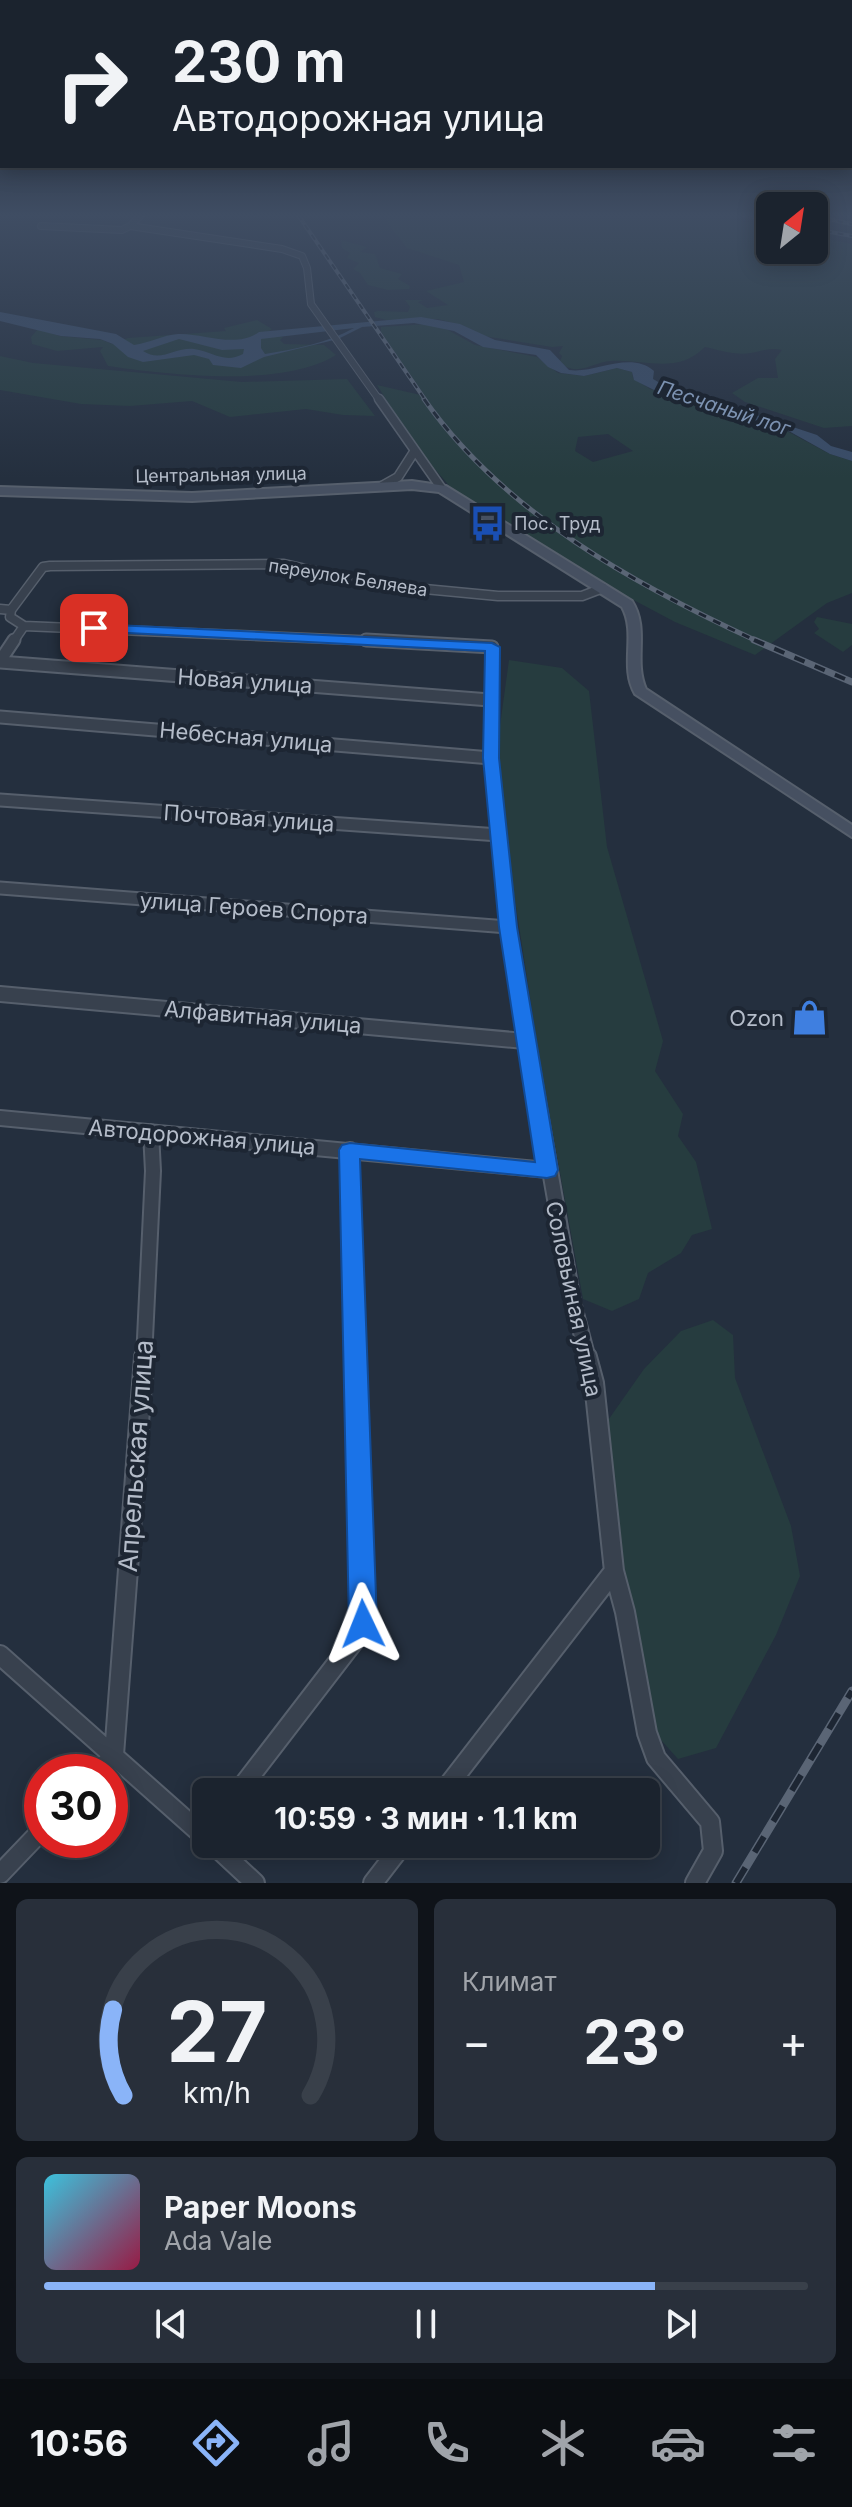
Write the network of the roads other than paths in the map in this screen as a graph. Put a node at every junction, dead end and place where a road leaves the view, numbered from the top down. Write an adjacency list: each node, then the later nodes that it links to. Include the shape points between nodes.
1 (311, 303): 2 (street)
2 (414, 452): 3 (street, via 398,477); 4 (street)
3 (382, 486): 4 (street, Центральная улица); 5 (street, Центральная улица, via 192,497)
4 (442, 489): 6 (street)
5 (0, 491)
6 (603, 588): 7 (street, переулок Беляева, via 582,596 498,596 372,584 284,564 43,567); 14 (street, via 634,615 633,672 645,695)
7 (6, 610): 8 (street)
8 (24, 626): 9 (street); 10 (street, Соловьиная улица, via 492,647)
9 (0, 662): 10 (street, Новая улица)
10 (490, 700): 12 (street, Соловьиная улица)
11 (0, 717): 12 (street, Небесная улица)
12 (491, 758): 15 (street, Соловьиная улица)
13 (0, 800): 15 (street, Почтовая улица)
14 (852, 832)
15 (499, 835): 17 (street, Соловьиная улица)
16 (0, 888): 17 (street, улица Героев Спорта)
17 (508, 927): 19 (street, Соловьиная улица)
18 (0, 994): 19 (street, Алфавитная улица)
19 (525, 1041): 23 (street, Соловьиная улица)
20 (0, 1118): 21 (street, Автодорожная улица)
21 (151, 1132): 22 (street, Автодорожная улица); 27 (street, Апрельская улица, via 143,1383)
22 (350, 1150): 23 (street, Автодорожная улица); 29 (street, via 363,1624)
23 (547, 1170): 24 (street, Соловьиная улица, via 594,1383)
24 (614, 1571): 30 (street); 38 (street, Соловьиная улица, via 656,1758 710,1822 713,1851)
25 (0, 1655): 26 (street)
26 (113, 1754)
27 (114, 1754)
28 (128, 1767): 31 (street)
29 (249, 1778)
30 (454, 1778)
31 (192, 1824)
32 (24, 1849): 35 (street)
33 (229, 1858): 36 (street)
34 (392, 1858): 37 (street)
35 (0, 1874)
36 (255, 1883)
37 (373, 1883)
38 (695, 1883)

